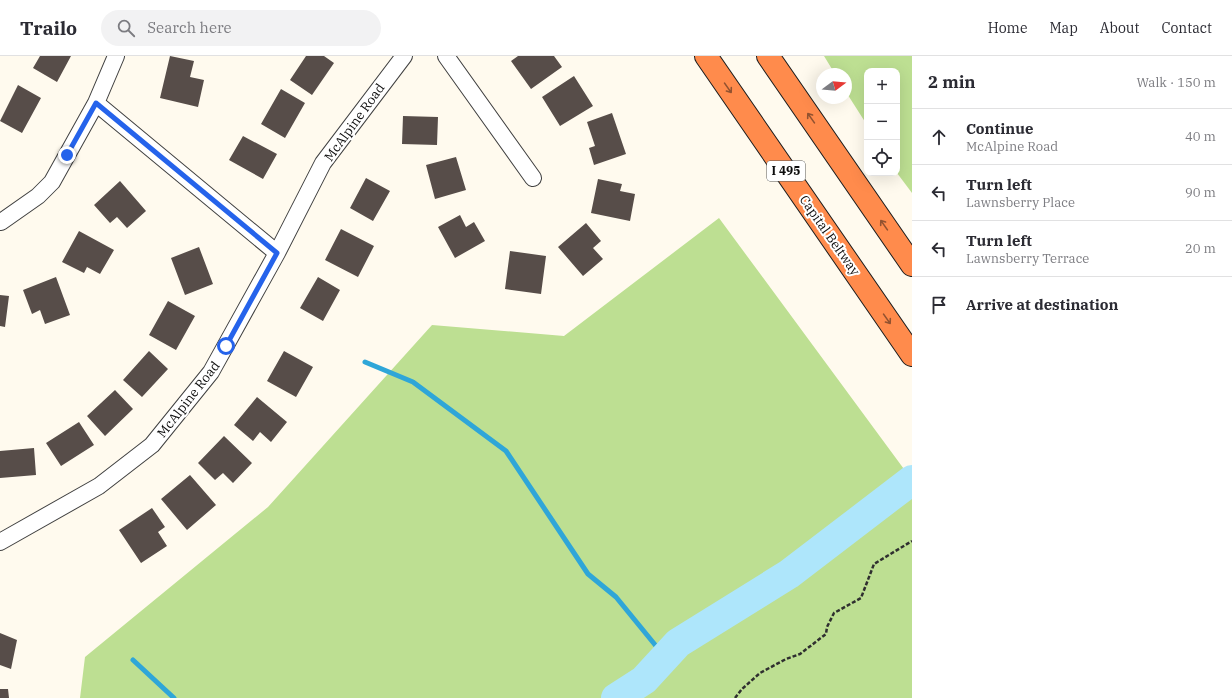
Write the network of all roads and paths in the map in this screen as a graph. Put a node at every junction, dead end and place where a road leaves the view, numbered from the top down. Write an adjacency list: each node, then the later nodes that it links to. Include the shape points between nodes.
1 (116, 56): 6 (street)
2 (404, 56): 9 (street, McAlpine Road, via 323,163)
3 (446, 56): 7 (street)
4 (706, 56): 11 (highway, Capital Beltway / I 495, one-way to 11)
5 (768, 56): 10 (highway, one-way to 5)
6 (96, 103): 8 (street, via 52,182 38,196); 9 (street)
7 (533, 178)
8 (2, 222)
9 (277, 253): 13 (street, McAlpine Road, via 212,372 152,445 99,486)
10 (909, 261)
11 (912, 355)
12 (912, 541): 14 (path, via 874,564 861,598 834,613 826,634 800,654 760,673)
13 (0, 542)
14 (736, 698)

